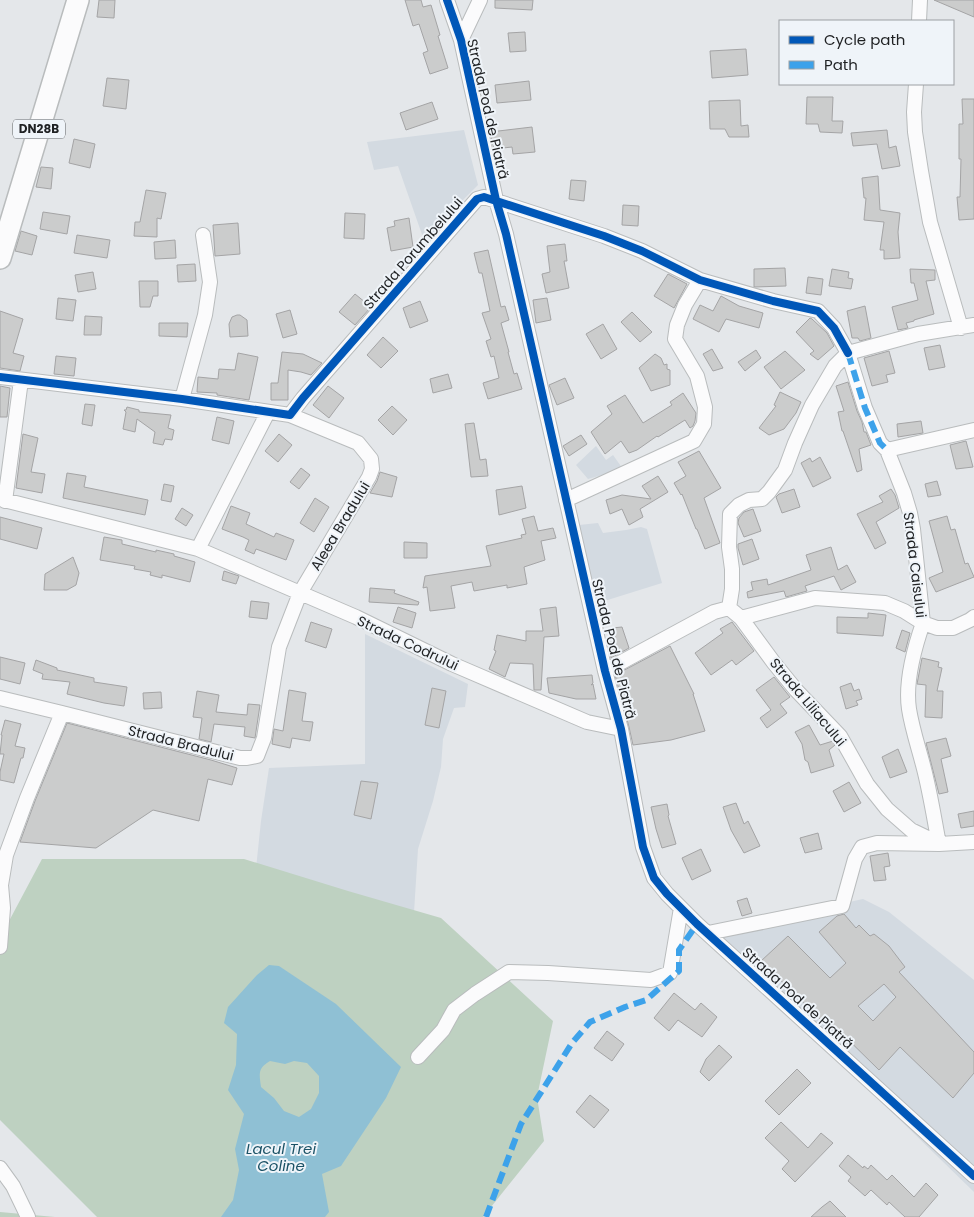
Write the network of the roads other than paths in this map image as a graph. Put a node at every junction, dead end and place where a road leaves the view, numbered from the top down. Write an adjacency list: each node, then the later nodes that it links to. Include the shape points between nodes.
1 (78, 0): 10 (main road, DN28B)
2 (447, 0): 6 (street, Strada Pod de Piatră)
3 (480, 0): 6 (street)
4 (920, 0): 5 (street)
5 (919, 20)
6 (461, 40): 8 (street, Strada Pod de Piatră)
7 (916, 85): 12 (street, via 915,132 930,222)
8 (496, 200): 11 (street, Strada Porumbelului, via 604,236); 18 (street, Strada Porumbelului, via 476,199); 22 (street, Strada Pod de Piatră)
9 (203, 235): 16 (street, via 210,282 205,314)
10 (0, 258)
11 (700, 280): 13 (street, Strada Porumbelului, via 818,311 834,328); 22 (street, via 677,325 675,340 697,376 705,407 704,424 694,441)
12 (967, 326): 13 (street, via 918,334)
13 (848, 353): 20 (street, Strada Caisului, via 865,408 880,443); 25 (street, via 835,366 812,404 780,477 762,499 749,500 730,514 732,589)
14 (0, 377): 15 (street)
15 (21, 380): 16 (street); 21 (street)
16 (182, 399): 17 (street)
17 (268, 412): 18 (street); 23 (street)
18 (290, 416): 24 (street, Aleea Bradului, via 358,443 371,459 372,469)
19 (974, 430): 20 (street)
20 (887, 450): 28 (street, Strada Caisului, via 910,514)
21 (3, 500): 23 (street, Strada Codrului)
22 (566, 500): 29 (street, Strada Pod de Piatră)
23 (198, 549): 24 (street, Strada Codrului)
24 (300, 593): 31 (street, Strada Bradului, via 279,647 264,738 257,756 240,758); 32 (street, Strada Codrului, via 587,722)
25 (729, 608): 27 (street, Strada Liliacului); 29 (street, via 714,612)
26 (974, 617): 28 (street, via 953,628 937,628)
27 (741, 618): 28 (street, via 815,598 885,603 904,610); 34 (street, Strada Liliacului, via 796,690 840,736 867,784 887,809 911,830)
28 (923, 623): 34 (street, Strada Caisului, via 909,674 908,708)
29 (605, 671): 32 (street, Strada Pod de Piatră)
30 (0, 698): 31 (street, Strada Bradului)
31 (62, 713): 37 (street, via 6,855 1,885)
32 (621, 729): 35 (street, Strada Pod de Piatră, via 648,863 654,878)
33 (974, 842): 34 (street, Strada Liliacului)
34 (940, 844): 36 (street, Strada Liliacului, via 877,843 862,847 855,859 842,906)
35 (681, 908): 36 (street, Strada Pod de Piatră); 38 (street, via 670,973 651,980 509,972 454,1010 443,1030)
36 (708, 933): 40 (street, Strada Pod de Piatră)
37 (0, 947)
38 (418, 1057)
39 (0, 1168): 41 (street)
40 (974, 1176)
41 (28, 1217)

